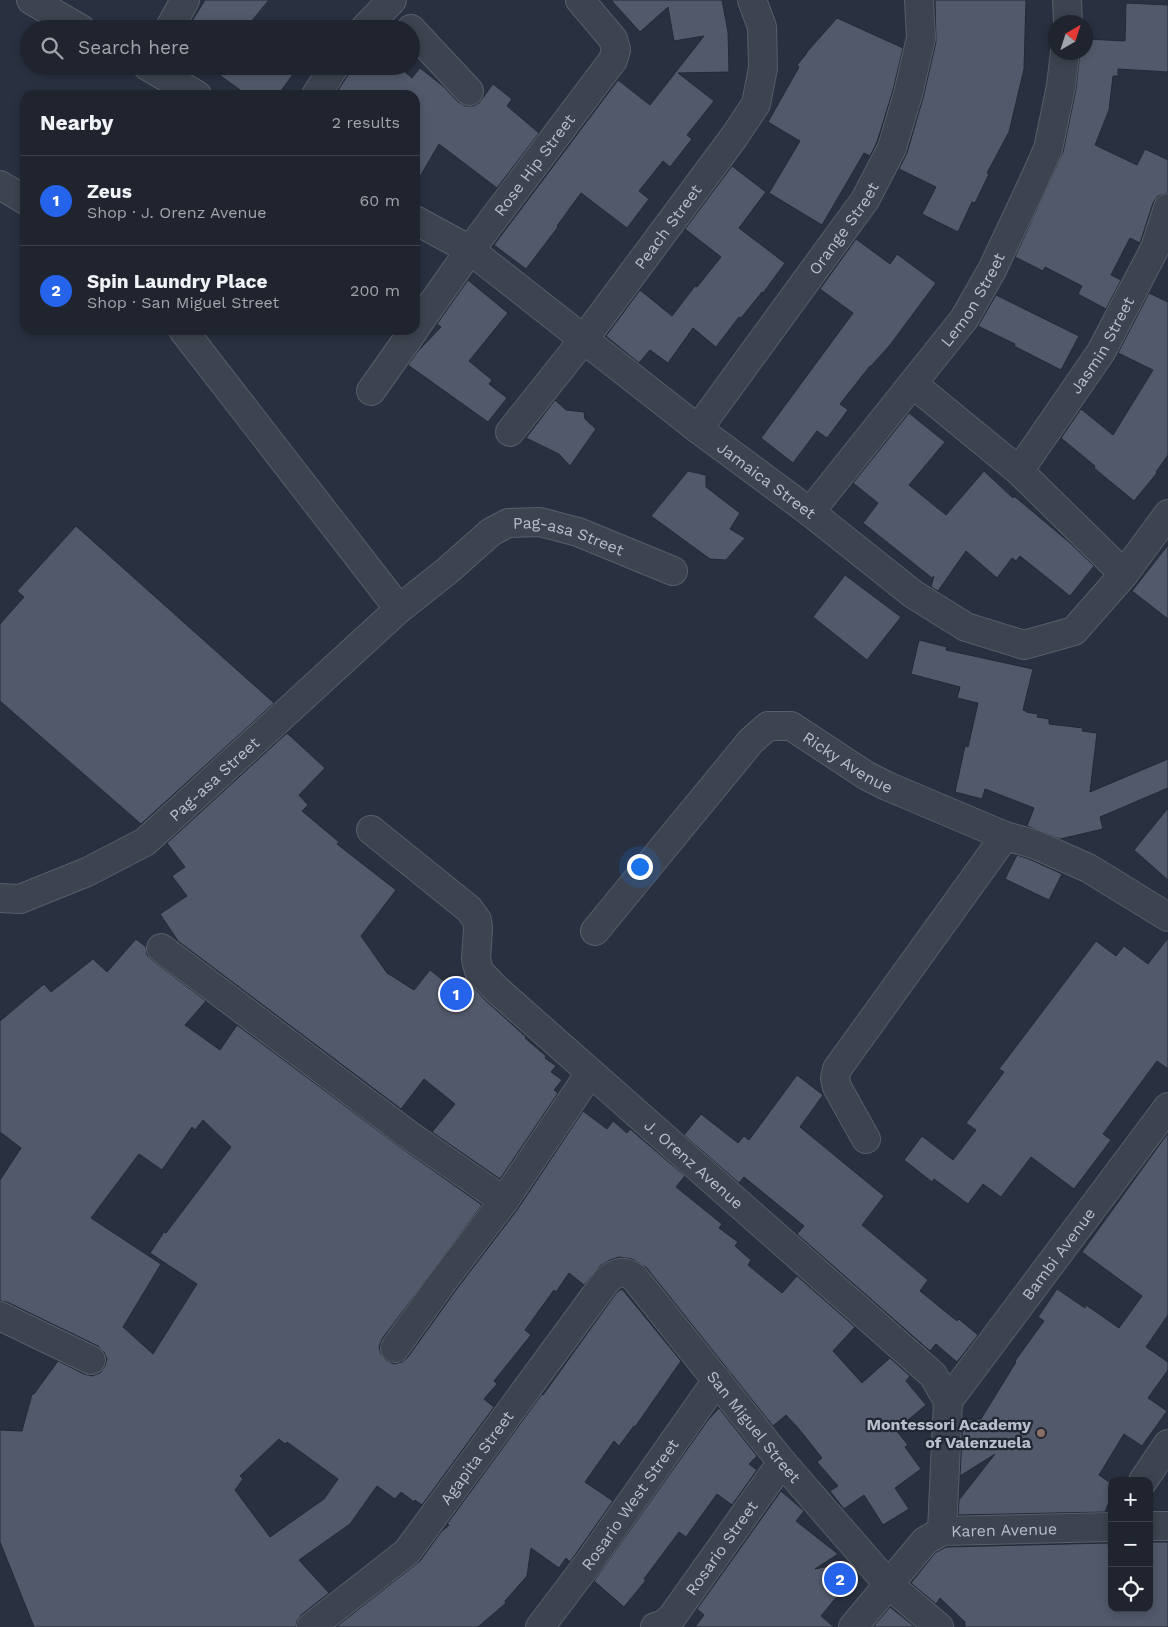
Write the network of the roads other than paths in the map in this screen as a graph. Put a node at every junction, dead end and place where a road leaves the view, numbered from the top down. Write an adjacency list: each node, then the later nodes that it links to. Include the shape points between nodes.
1 (31, 0): 9 (street)
2 (185, 0): 10 (street)
3 (580, 0): 24 (street, Rose Hip Street, via 613,39 616,50 613,60)
4 (752, 0): 28 (street, Peach Street, via 762,27 763,68 756,104)
5 (919, 0): 31 (street, Orange Street, via 921,38 908,94 892,148 866,200)
6 (1067, 0): 8 (street)
7 (390, 2): 11 (street); 12 (street)
8 (1068, 15)
9 (65, 20)
10 (174, 20)
11 (373, 20)
12 (404, 20)
13 (420, 39): 19 (street)
14 (1064, 60): 29 (street, Lemon Street, via 1048,149 1031,188 992,270 964,319)
15 (162, 75): 17 (street)
16 (329, 75): 18 (street)
17 (188, 90)
18 (319, 90)
19 (469, 91)
20 (0, 185): 21 (street)
21 (20, 197)
22 (1168, 208): 33 (street, Jasmin Street, via 1155,248 1101,352)
23 (420, 223): 24 (street, Jamaica Street)
24 (470, 250): 25 (street, Rose Hip Street); 28 (street, Jamaica Street)
25 (420, 321)
26 (187, 335): 38 (street)
27 (410, 335): 30 (street, Rose Hip Street)
28 (584, 339): 31 (street, Jamaica Street); 32 (street, Peach Street)
29 (913, 384): 33 (street); 34 (street, Lemon Street)
30 (371, 390)
31 (698, 429): 34 (street, Jamaica Street)
32 (510, 432)
33 (1019, 471): 37 (street)
34 (810, 512): 37 (street, Jamaica Street, via 913,594 966,628 1024,645 1074,631)
35 (1168, 514): 37 (street, Jamaica Street)
36 (673, 572): 38 (street, Pag-asa Street, via 578,532 540,522 508,523 491,532)
37 (1124, 574)
38 (399, 609): 41 (street, Pag-asa Street, via 145,842 88,872 20,899)
39 (371, 830): 45 (street, J. Orenz Avenue, via 469,909 477,920 476,959 479,971)
40 (1005, 836): 42 (street, Ricky Avenue, via 1034,844 1088,868); 43 (street, Ricky Avenue, via 874,780 791,726 768,726 751,741); 47 (street, via 837,1069 837,1087)
41 (0, 898)
42 (1168, 917)
43 (595, 931)
44 (161, 948): 48 (street, via 409,1136)
45 (590, 1073): 48 (street); 54 (street, J. Orenz Avenue, via 933,1374)
46 (1168, 1107): 54 (street, Bambi Avenue)
47 (866, 1139)
48 (504, 1201): 51 (street)
49 (621, 1272): 53 (street, San Miguel Street, via 634,1277); 63 (street, Agapita Street, via 606,1281 407,1552)
50 (0, 1316): 52 (street)
51 (395, 1348)
52 (91, 1360)
53 (717, 1380): 56 (street, San Miguel Street); 64 (street, Rosario West Street)
54 (948, 1401): 61 (street)
55 (1168, 1444): 57 (street)
56 (782, 1462): 62 (street, San Miguel Street); 65 (street, Rosario Street, via 672,1617)
57 (1147, 1477)
58 (1108, 1526): 61 (street, Karen Avenue)
59 (1153, 1526): 60 (street)
60 (1168, 1526)
61 (942, 1531): 62 (street, Karen Avenue, via 925,1541)
62 (888, 1584): 66 (street, Karen Avenue); 67 (street, San Miguel Street)
63 (311, 1627)
64 (540, 1627)
65 (655, 1627)
66 (853, 1627)
67 (939, 1627)

